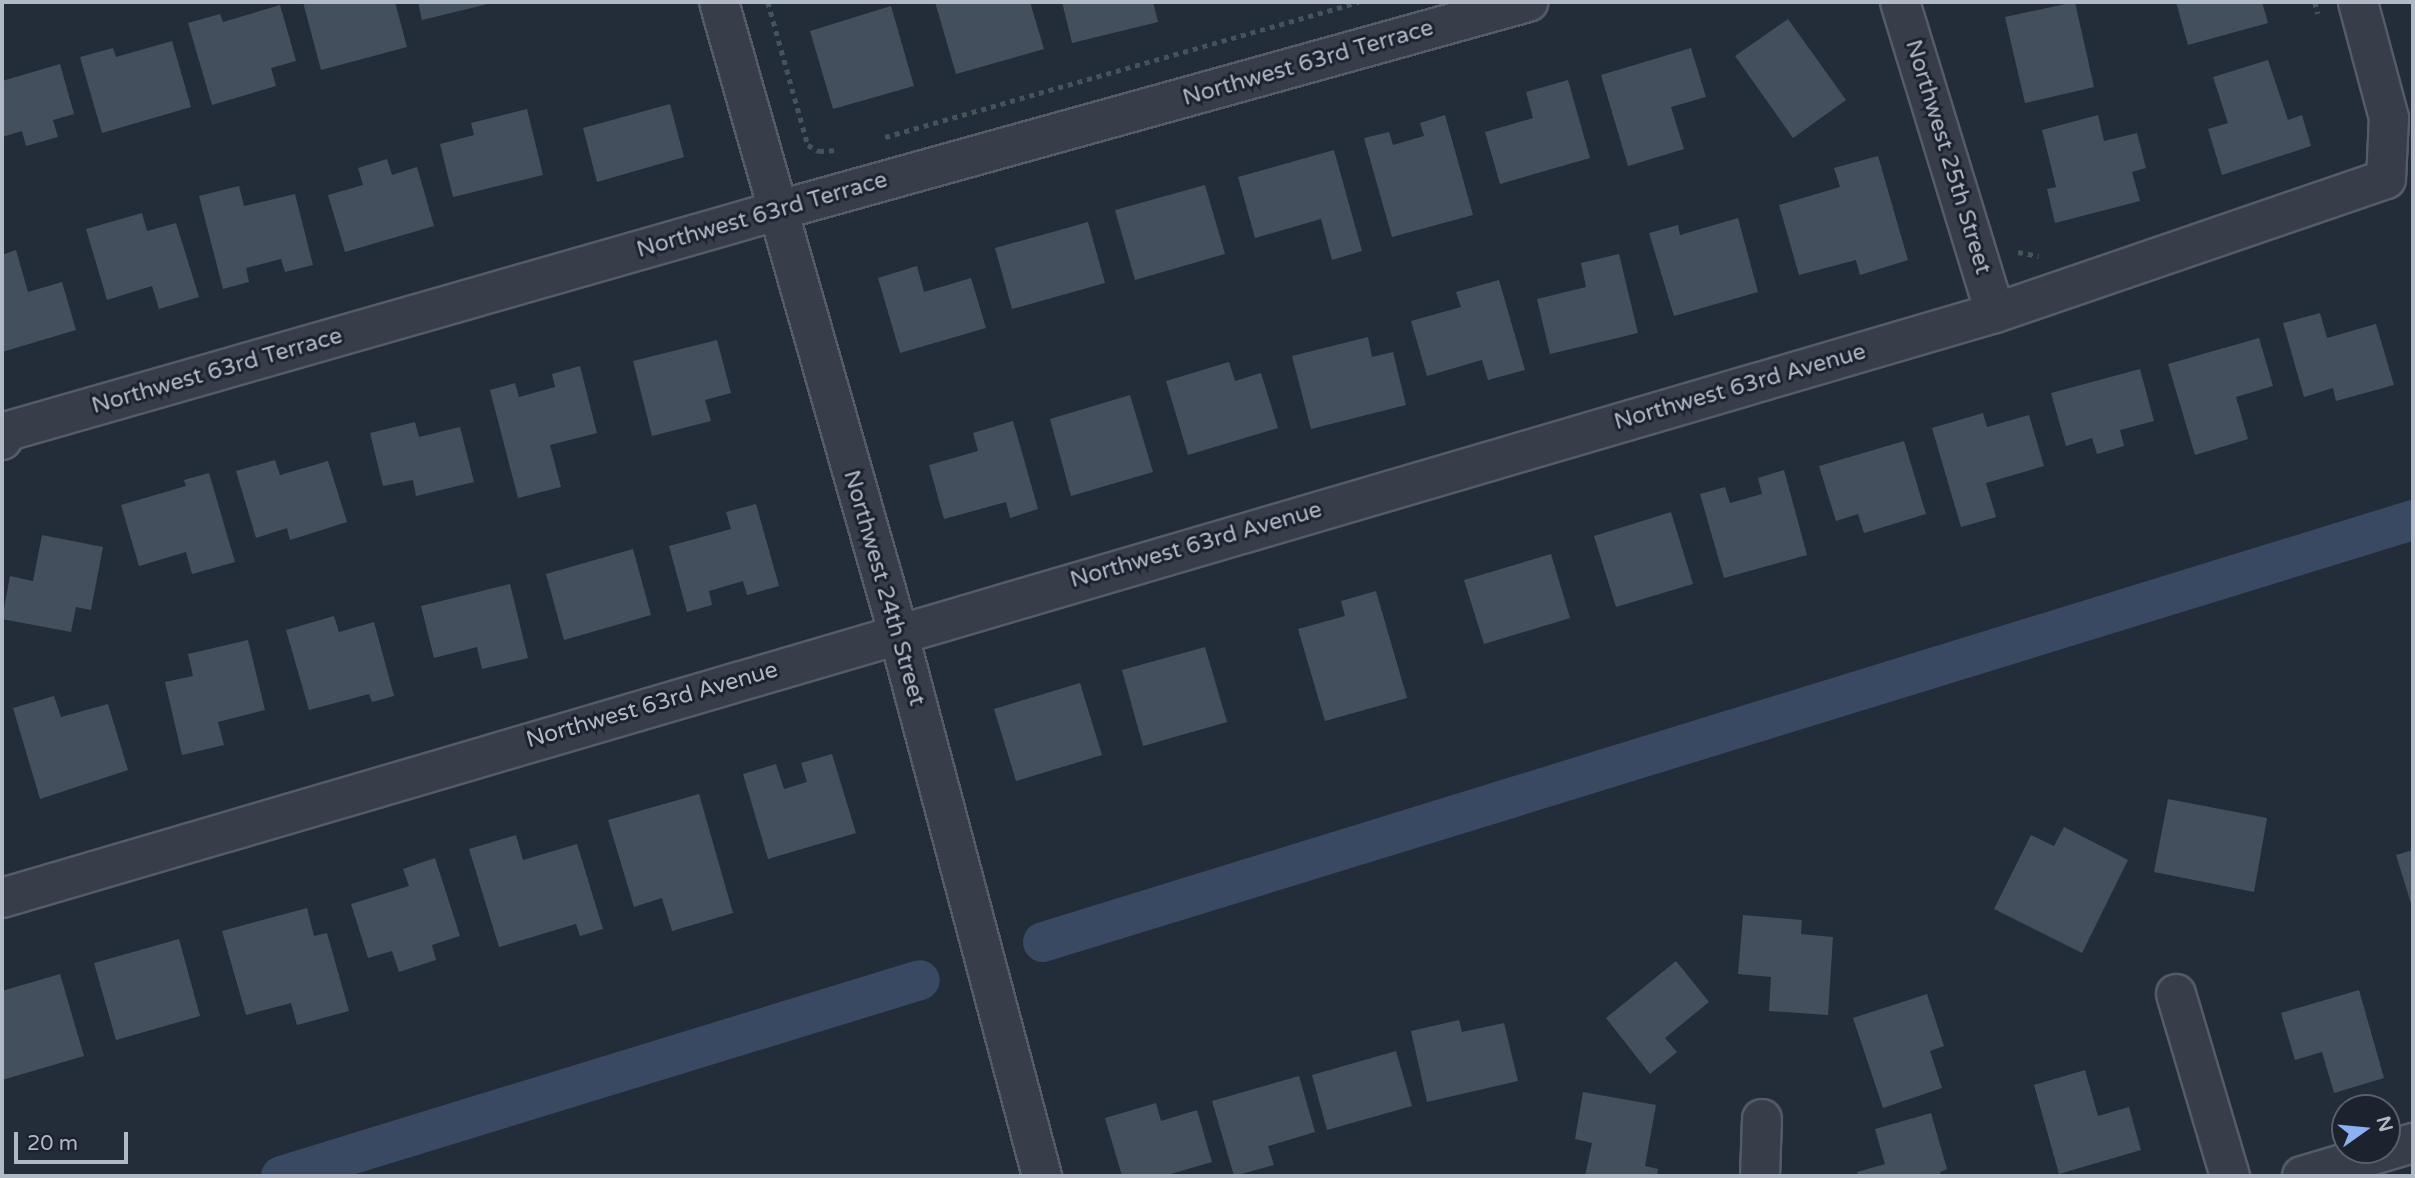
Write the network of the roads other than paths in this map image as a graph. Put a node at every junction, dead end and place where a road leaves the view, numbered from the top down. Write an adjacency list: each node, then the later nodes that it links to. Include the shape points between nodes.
1 (719, 2): 5 (street, Northwest 24th Street)
2 (1528, 2): 5 (street, Northwest 63rd Terrace)
3 (1900, 2): 6 (street, Northwest 25th Street)
4 (2358, 2): 6 (street, Northwest 63rd Avenue, via 2389,118 2386,179)
5 (776, 211): 7 (street, Northwest 63rd Terrace, via 8,431); 8 (street, Northwest 24th Street)
6 (1995, 313): 8 (street, Northwest 63rd Avenue)
7 (2, 440)
8 (898, 632): 9 (street, Northwest 63rd Avenue); 13 (street, Northwest 24th Street)
9 (3, 893)
10 (2176, 994): 15 (street)
11 (1762, 1119): 14 (street)
12 (2413, 1143): 16 (street)
13 (1042, 1176)
14 (1760, 1176)
15 (2230, 1176)
16 (2302, 1176)

